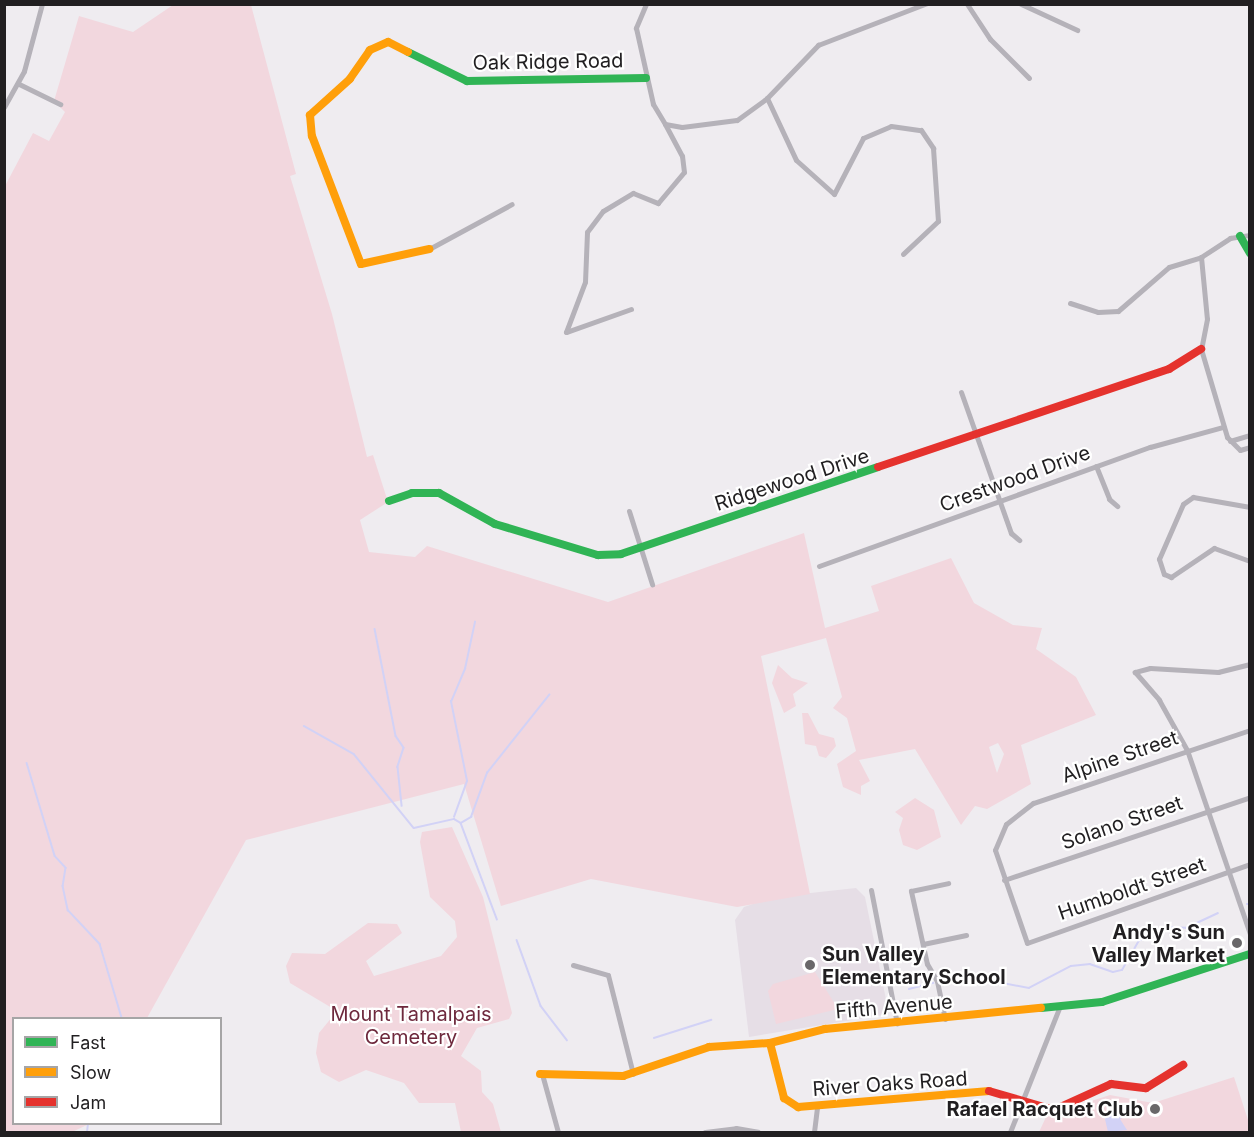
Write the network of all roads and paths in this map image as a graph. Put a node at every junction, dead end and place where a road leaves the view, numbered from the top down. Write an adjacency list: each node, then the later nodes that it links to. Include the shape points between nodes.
1 (42, 4): 9 (street)
2 (646, 4): 7 (street, via 636,28)
3 (925, 4): 10 (street, via 824,41)
4 (967, 4): 8 (street, via 990,39)
5 (1021, 4): 6 (street)
6 (1077, 30)
7 (646, 78): 13 (street); 17 (street, Oak Ridge Road, via 467,81 388,42 370,50 350,79 310,115 312,136 361,264)
8 (1029, 78)
9 (19, 84): 11 (street); 12 (street)
10 (767, 98): 13 (street, via 737,120 700,127); 19 (street, via 796,160 834,194 863,138 891,126 921,130 933,148 938,221)
11 (60, 104)
12 (4, 107)
13 (665, 124): 22 (street, via 682,156 684,172 658,203 633,193 603,211 587,232 585,282 566,332)
14 (512, 204): 17 (street, Oak Ridge Road)
15 (1250, 235): 16 (street)
16 (1240, 236): 18 (street); 20 (street)
17 (429, 249)
18 (1250, 253)
19 (903, 254)
20 (1201, 257): 21 (street, via 1169,267 1118,310 1098,312); 23 (street, via 1207,319)
21 (1070, 303)
22 (631, 309)
23 (1201, 349): 25 (street); 26 (street, Ridgewood Drive, via 1169,369)
24 (961, 392): 26 (street)
25 (1224, 428): 28 (street); 30 (street, Crestwood Drive)
26 (975, 435): 32 (street); 37 (street, Ridgewood Drive)
27 (1250, 435): 28 (street)
28 (1230, 441): 29 (street)
29 (1248, 449)
30 (1096, 466): 32 (street, Crestwood Drive); 33 (street)
31 (389, 501): 37 (street, Ridgewood Drive, via 412,492 439,493 495,524 555,544 598,555)
32 (999, 501): 36 (street); 39 (street, Crestwood Drive)
33 (1118, 506)
34 (1250, 507): 38 (street, via 1192,497 1183,504 1159,559 1164,574 1172,577 1214,548)
35 (629, 511): 37 (street)
36 (1018, 540)
37 (641, 550): 40 (street)
38 (1250, 561)
39 (819, 566)
40 (652, 584)
41 (1250, 664): 43 (street, via 1199,673 1139,669 1135,672 1159,700)
42 (1250, 730): 43 (street, Alpine Street)
43 (1187, 750): 45 (street); 48 (street, Alpine Street, via 1033,803 1006,824 995,850)
44 (1250, 797): 45 (street, Solano Street)
45 (1208, 809): 47 (street); 48 (street, Solano Street)
46 (1250, 864): 47 (street, Humboldt Street)
47 (1228, 872): 48 (street, Humboldt Street, via 1024,942); 52 (street)
48 (1004, 880)
49 (948, 883): 53 (street, via 911,891)
50 (871, 890): 58 (street)
51 (966, 934): 53 (street)
52 (1250, 934)
53 (923, 944): 57 (street)
54 (1250, 954): 56 (street, Fifth Avenue, via 1102,1002)
55 (573, 965): 62 (street, via 609,975)
56 (1060, 1006): 57 (street, Fifth Avenue); 63 (street)
57 (946, 1021): 58 (street, Fifth Avenue)
58 (897, 1024): 59 (street, Fifth Avenue, via 825,1029)
59 (770, 1043): 62 (street, Fifth Avenue, via 709,1047); 64 (street, River Oaks Road, via 784,1098 798,1107)
60 (1183, 1065): 63 (street, River Oaks Road, via 1146,1088 1111,1084 1054,1110)
61 (541, 1074): 62 (street, Fifth Avenue); 65 (street)
62 (633, 1074)
63 (1019, 1099): 64 (street, River Oaks Road, via 988,1090); 69 (street)
64 (817, 1108): 68 (street)
65 (558, 1132)
66 (705, 1132): 67 (street, via 736,1128)
67 (758, 1132)
68 (814, 1132)
69 (1010, 1132)

